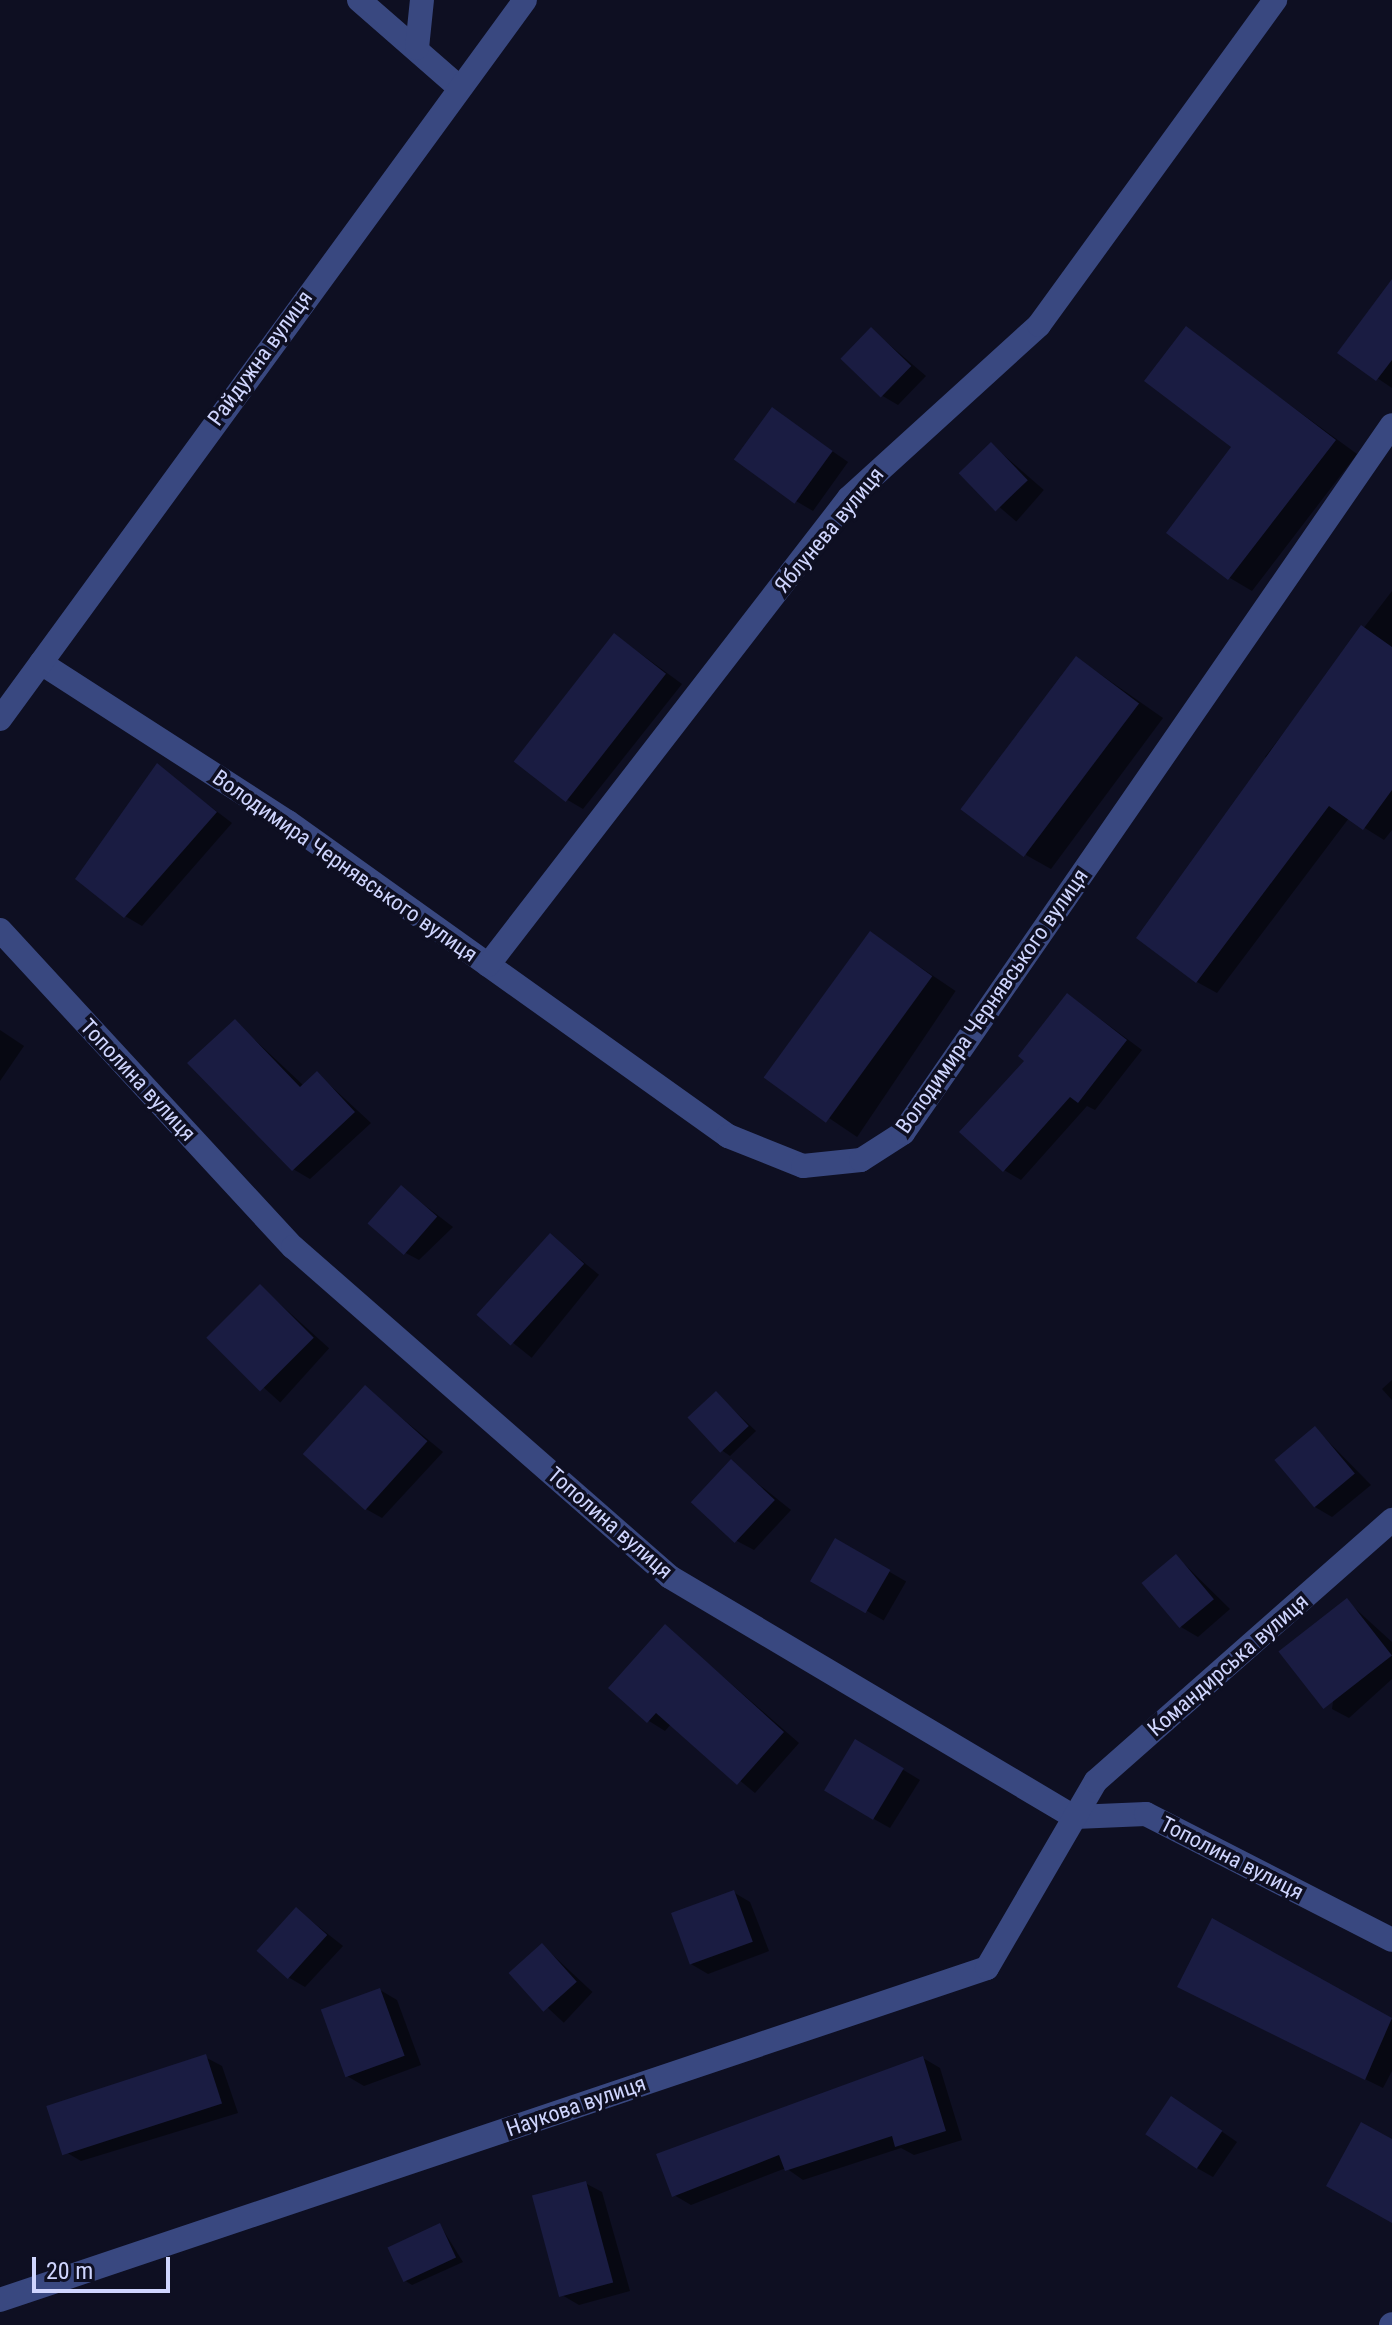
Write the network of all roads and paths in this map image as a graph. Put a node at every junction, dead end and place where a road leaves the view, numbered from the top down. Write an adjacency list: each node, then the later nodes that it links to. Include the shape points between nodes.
1 (359, 0): 5 (street)
2 (422, 0): 5 (street)
3 (525, 0): 6 (street, Райдужна вулиця)
4 (1275, 0): 11 (street, Яблунева вулиця, via 1039,325 849,498)
5 (417, 48): 6 (street)
6 (460, 88): 8 (street, Райдужна вулиця)
7 (1392, 425): 11 (street, Володимира Чернявського вулиця, via 903,1133 861,1160 803,1166 728,1136)
8 (41, 663): 9 (street, Райдужна вулиця); 11 (street, Володимира Чернявського вулиця, via 288,822)
9 (0, 719)
10 (0, 930): 13 (street, Тополина вулиця, via 293,1247 670,1577)
11 (488, 965)
12 (1392, 1520): 13 (street, Командирська вулиця, via 1096,1781)
13 (1075, 1817): 14 (street, Тополина вулиця, via 1146,1814); 15 (street, Наукова вулиця, via 987,1968)
14 (1392, 1940)
15 (0, 2300)

